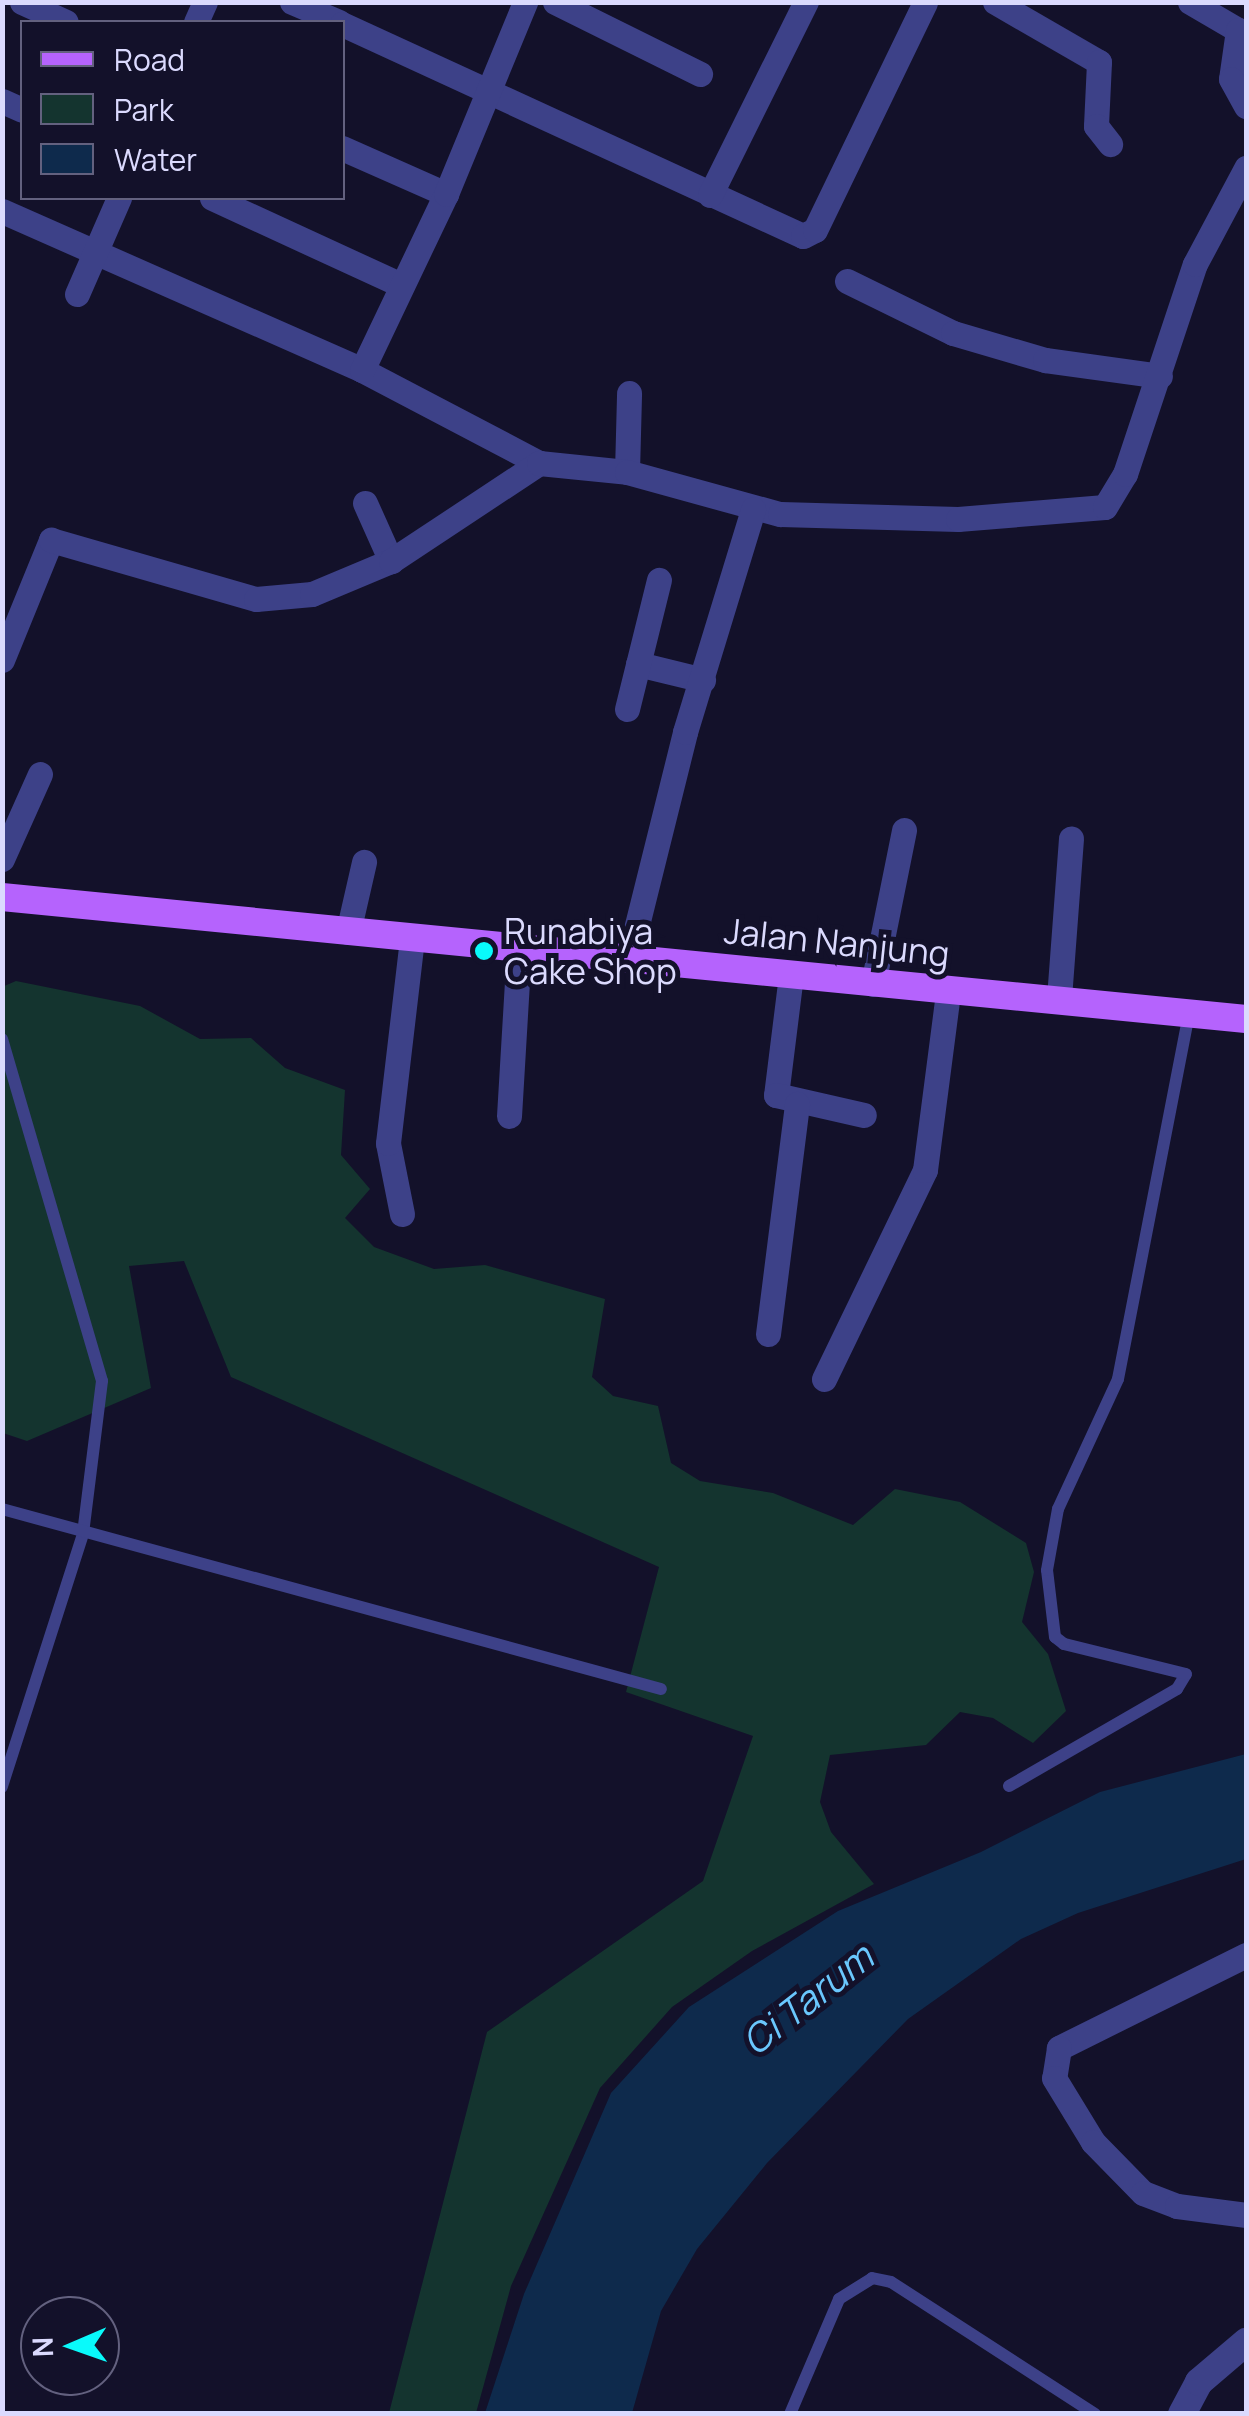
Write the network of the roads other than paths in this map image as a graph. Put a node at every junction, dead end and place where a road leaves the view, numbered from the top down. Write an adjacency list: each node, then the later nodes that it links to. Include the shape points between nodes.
1 (22, 2): 9 (street)
2 (292, 2): 10 (street)
3 (524, 2): 13 (street)
4 (555, 2): 12 (street)
5 (806, 2): 19 (street)
6 (924, 2): 19 (street, via 816,230 795,235)
7 (995, 2): 15 (street, via 1099,62 1096,126)
8 (1190, 2): 14 (street, via 1238,30 1231,79)
9 (62, 20)
10 (334, 20)
11 (345, 25): 13 (street)
12 (700, 74)
13 (488, 86): 18 (street); 19 (street)
14 (1246, 106)
15 (1110, 144)
16 (345, 149): 18 (street)
17 (1246, 168): 28 (street, via 1196,264)
18 (446, 194): 25 (street)
19 (710, 195)
20 (118, 200): 23 (street)
21 (216, 200): 25 (street)
22 (2, 211): 23 (street)
23 (97, 251): 26 (street); 27 (street)
24 (847, 281): 28 (street, via 954,333 1045,360)
25 (401, 285): 27 (street)
26 (77, 294)
27 (362, 370): 30 (street)
28 (1160, 376): 33 (street, via 1126,474 1105,507 940,519)
29 (629, 392): 31 (street)
30 (539, 463): 31 (street); 34 (street)
31 (627, 472): 33 (street)
32 (365, 503): 34 (street)
33 (754, 509): 38 (street)
34 (391, 562): 36 (street, via 327,590 256,599 50,540)
35 (659, 580): 37 (street)
36 (2, 660)
37 (638, 664): 38 (street); 39 (street)
38 (702, 680): 49 (street)
39 (628, 708)
40 (40, 774): 43 (street)
41 (904, 830): 51 (street)
42 (1071, 838): 53 (street)
43 (2, 859)
44 (364, 862): 46 (street)
45 (2, 897): 46 (main road, Jalan Nanjung)
46 (348, 932): 47 (main road, Jalan Nanjung)
47 (412, 940): 48 (main road, Jalan Nanjung); 60 (street, via 388,1143)
48 (519, 948): 49 (main road, Jalan Nanjung); 58 (street)
49 (629, 957): 50 (main road, Jalan Nanjung)
50 (791, 976): 51 (main road, Jalan Nanjung); 57 (street, via 772,1086 781,1100)
51 (873, 984): 52 (main road, Jalan Nanjung)
52 (948, 993): 53 (main road, Jalan Nanjung); 62 (street, via 925,1170)
53 (1059, 998): 54 (main road, Jalan Nanjung)
54 (1190, 1012): 55 (main road, Jalan Nanjung); 66 (lane, via 1118,1379 1058,1508 1047,1570 1055,1637 1064,1644 1186,1674 1177,1689)
55 (1246, 1019)
56 (2, 1039): 64 (lane, via 102,1381)
57 (797, 1104): 59 (street); 61 (street)
58 (509, 1116)
59 (864, 1116)
60 (402, 1214)
61 (768, 1334)
62 (824, 1378)
63 (2, 1509): 64 (lane)
64 (83, 1534): 65 (lane); 67 (lane)
65 (660, 1689)
66 (1008, 1786)
67 (2, 1787)
68 (1246, 1954): 69 (street, via 1059,2048 1054,2078 1093,2142 1143,2193 1177,2206)
69 (1246, 2215)
70 (1246, 2342): 73 (street, via 1199,2382)
71 (790, 2414): 72 (lane, via 839,2299 872,2278 891,2282)
72 (1095, 2414)
73 (1182, 2414)

